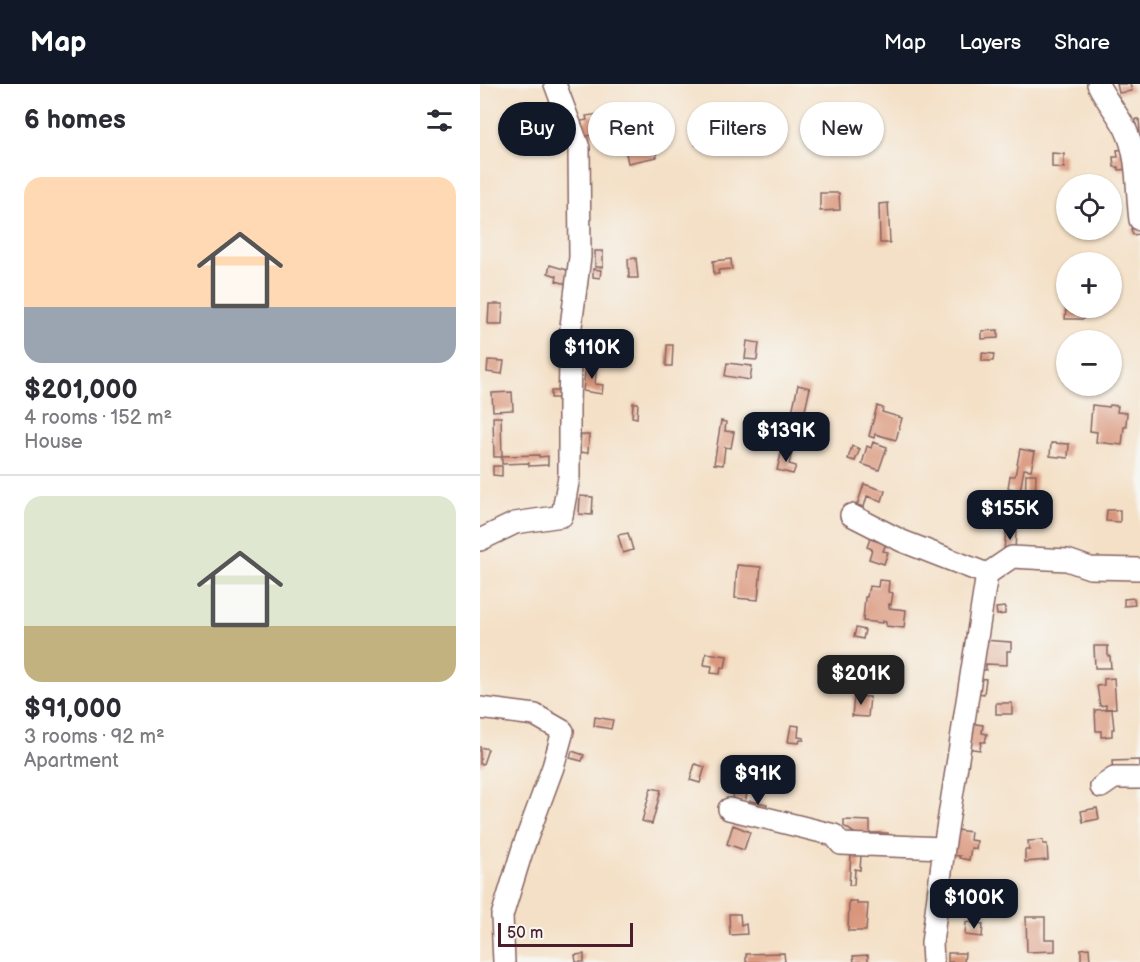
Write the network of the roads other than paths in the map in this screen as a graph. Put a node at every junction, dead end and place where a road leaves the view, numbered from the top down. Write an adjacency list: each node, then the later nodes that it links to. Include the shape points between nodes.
1 (555, 84): 5 (street, via 579,148 580,256 571,326 569,477 562,516 515,523)
2 (1098, 84): 3 (street, via 1126,130 1136,164)
3 (1140, 220)
4 (851, 515): 7 (street, via 902,541)
5 (480, 540)
6 (1140, 569): 7 (street, via 1090,568 1066,560 1012,557)
7 (987, 574): 12 (street)
8 (480, 708): 13 (street, via 535,715 563,731 502,916)
9 (1140, 778): 10 (street, via 1114,778)
10 (1101, 787)
11 (729, 809): 12 (street, via 834,835 842,844)
12 (944, 848): 14 (street)
13 (504, 962)
14 (933, 962)

